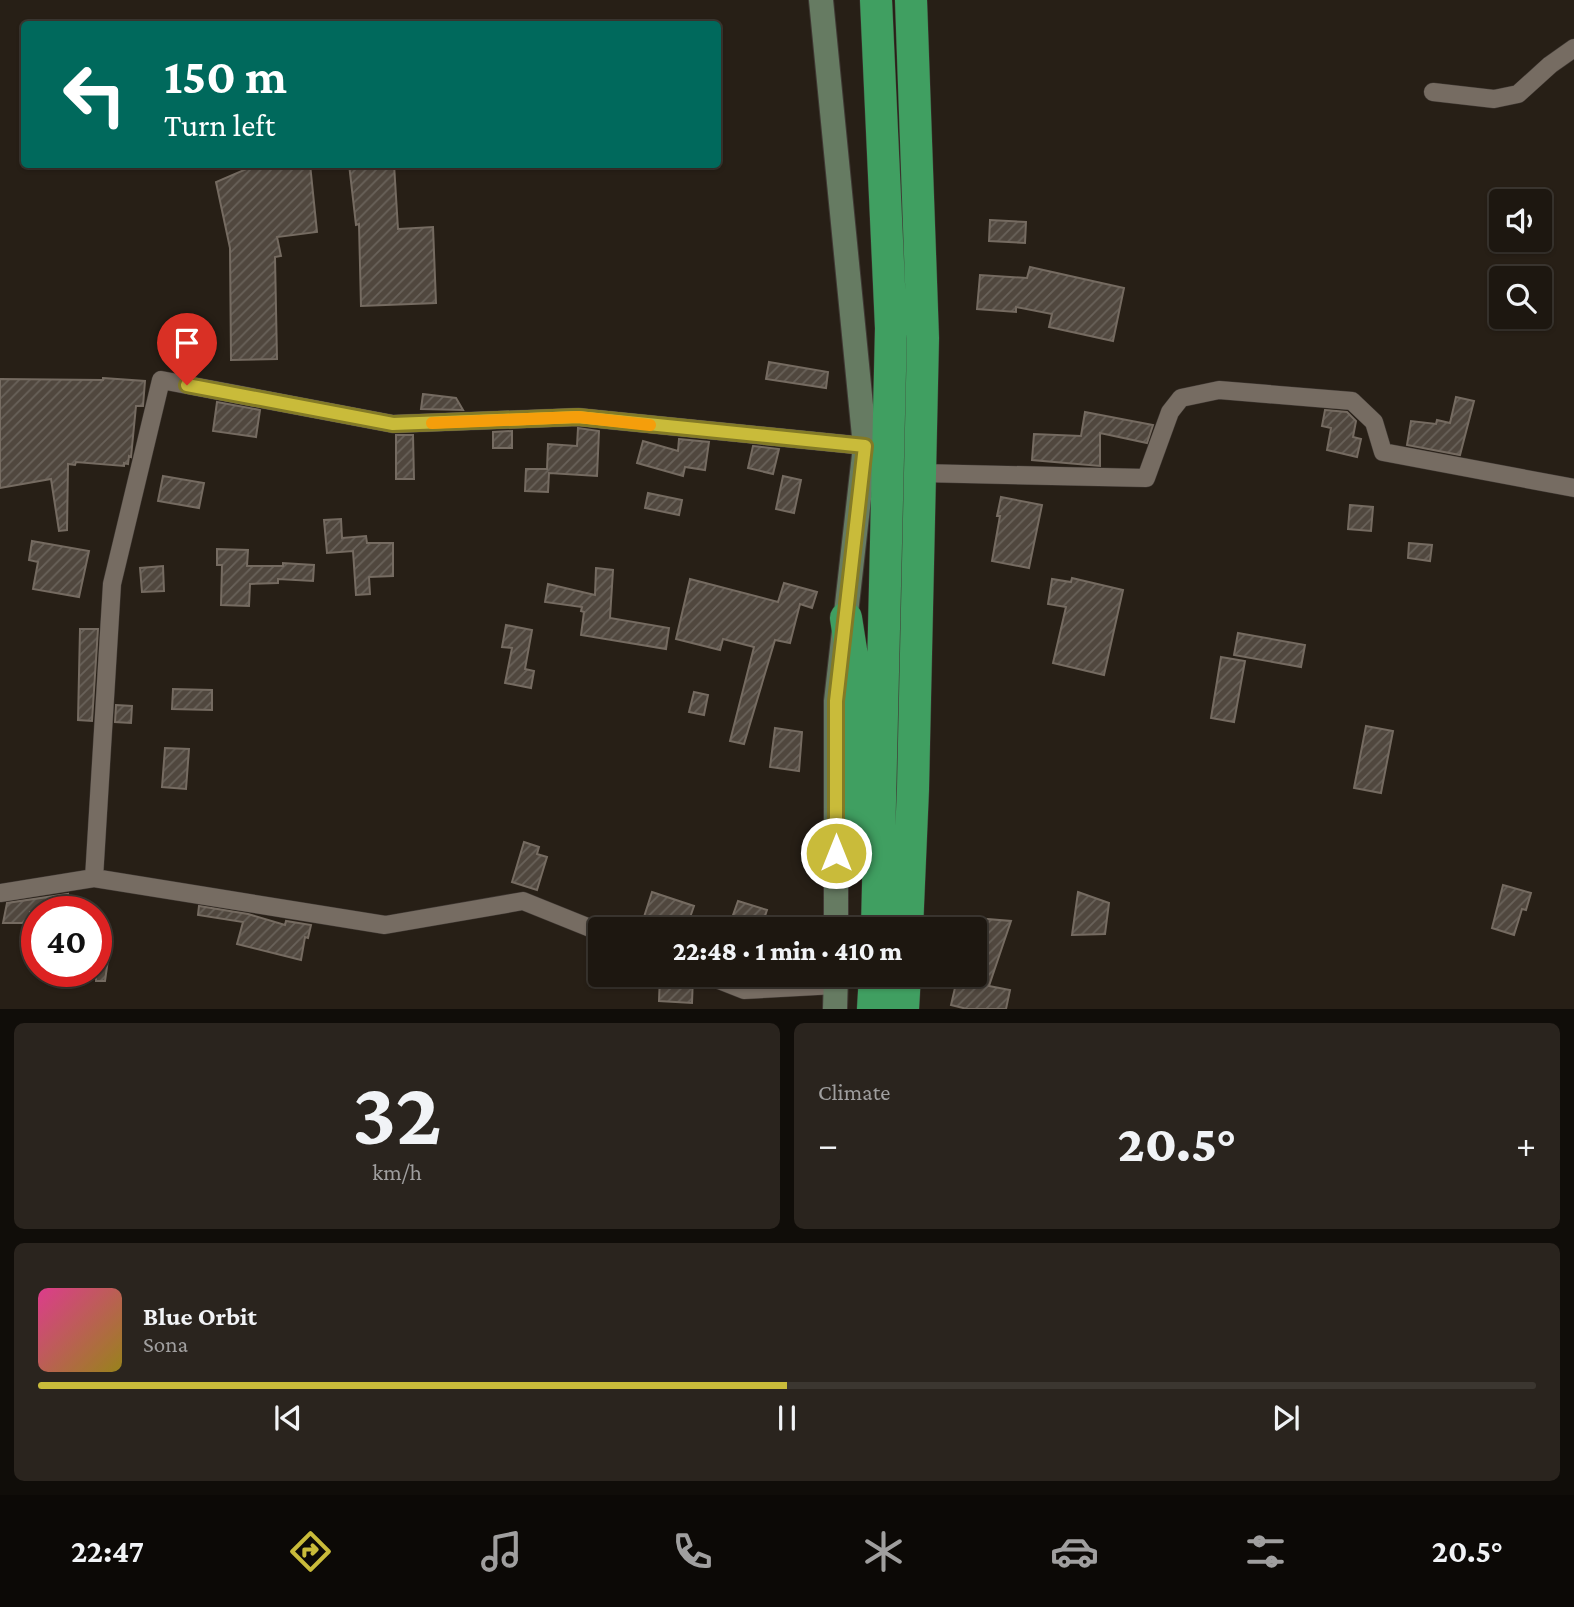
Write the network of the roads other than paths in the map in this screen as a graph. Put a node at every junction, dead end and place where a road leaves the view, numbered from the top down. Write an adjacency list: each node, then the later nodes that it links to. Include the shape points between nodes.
1 (821, 0): 6 (street)
2 (876, 0): 14 (highway, via 891,328)
3 (912, 0): 7 (highway, via 923,338)
4 (1574, 48): 5 (street, via 1518,94 1494,99)
5 (1433, 92)
6 (865, 446): 9 (street); 10 (street, via 578,417 393,424 161,380 112,584)
7 (920, 473): 8 (street, via 1146,478 1170,412 1181,398 1219,390 1352,401 1374,422 1383,452); 15 (highway)
8 (1574, 488)
9 (846, 618): 12 (street, via 836,701); 13 (highway, via 856,682 860,825)
10 (94, 878): 11 (street); 16 (street, via 385,925 523,901)
11 (0, 893)
12 (836, 917)
13 (876, 917)
14 (877, 917)
15 (908, 917)
16 (588, 927)
17 (736, 987): 20 (street)
18 (874, 987): 21 (highway)
19 (904, 987): 22 (highway)
20 (835, 989)
21 (873, 1009)
22 (903, 1009)

